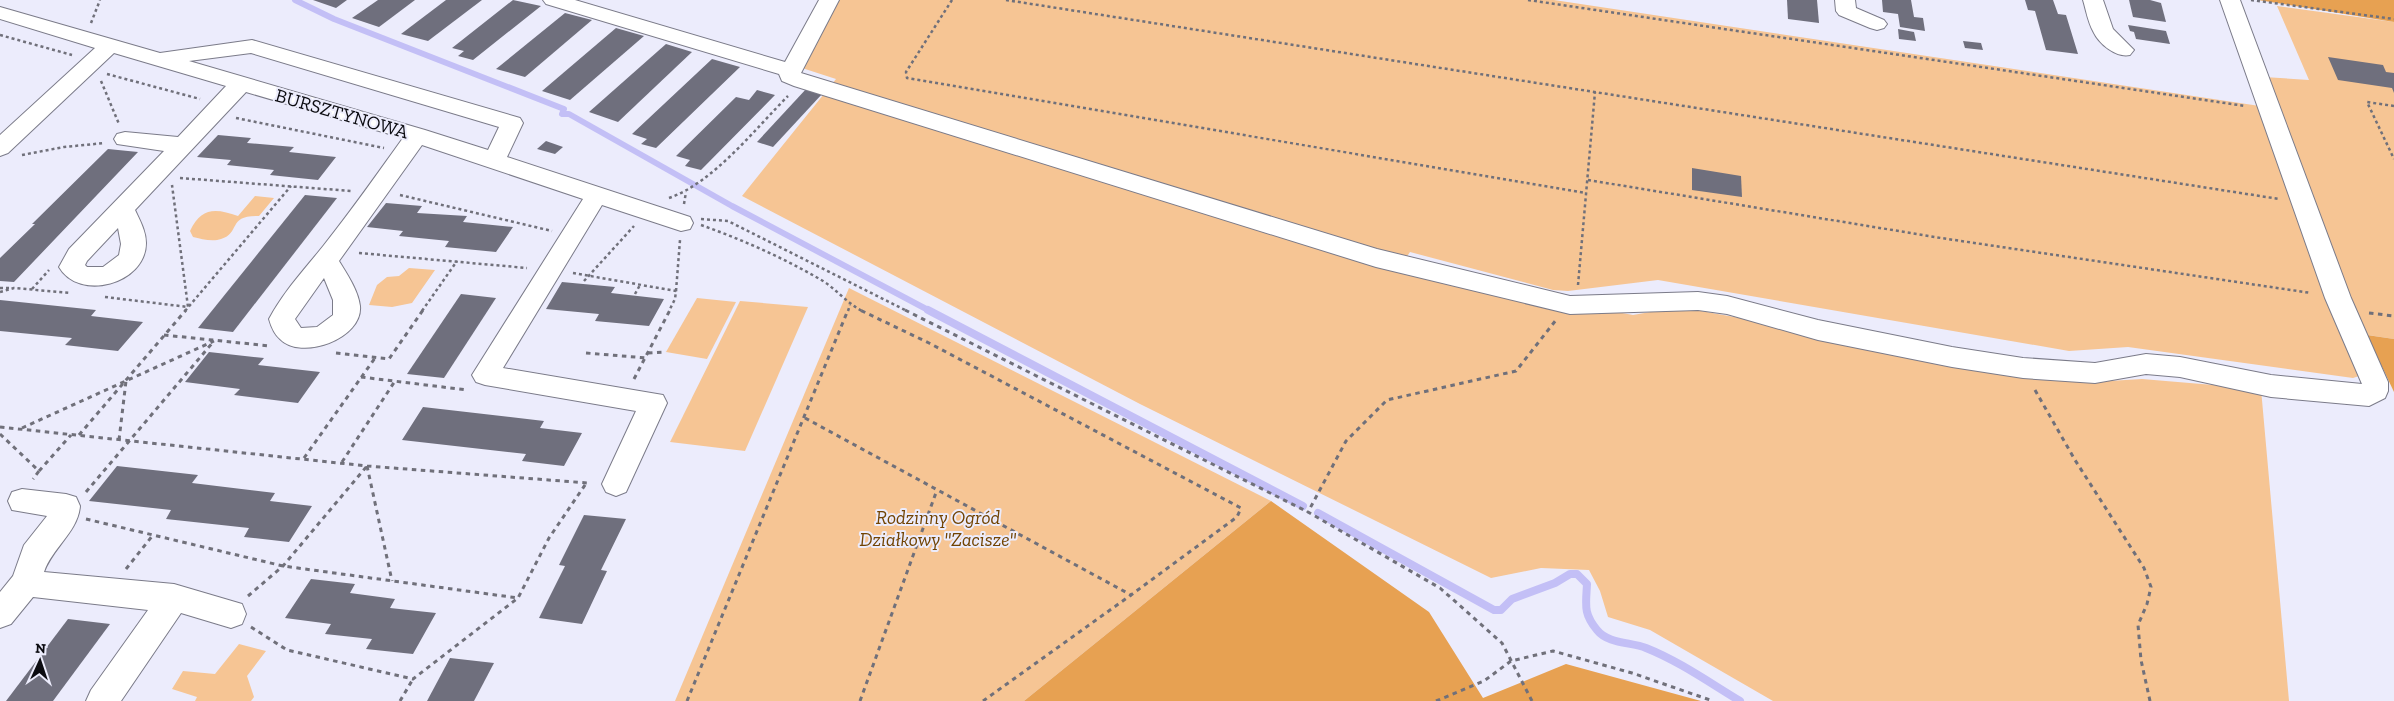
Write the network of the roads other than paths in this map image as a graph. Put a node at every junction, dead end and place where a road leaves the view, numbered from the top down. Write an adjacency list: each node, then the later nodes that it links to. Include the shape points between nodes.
1 (10, 0): 7 (street)
2 (553, 0): 13 (street)
3 (829, 0): 13 (street)
4 (1845, 0): 9 (street, via 1846,11)
5 (2093, 0): 11 (street, via 2103,31)
6 (2230, 0): 13 (street, via 2338,298 2375,382 2375,391 2369,395 2270,386 2180,367 2146,364 2095,373 2024,368 1818,330 1698,301 1574,298 1376,258)
7 (0, 5)
8 (0, 13): 10 (street, BURSZTYNOWA)
9 (1877, 24)
10 (109, 46): 12 (street, BURSZTYNOWA); 18 (street, via 95,66)
11 (2123, 50)
12 (155, 59): 14 (street, BURSZTYNOWA); 19 (street, via 252,46 512,124)
13 (796, 75)
14 (242, 83): 16 (street, BURSZTYNOWA); 17 (street)
15 (125, 139): 17 (street)
16 (411, 144): 19 (street, BURSZTYNOWA); 23 (street)
17 (183, 145): 21 (street)
18 (10, 152)
19 (494, 160): 20 (street, BURSZTYNOWA)
20 (597, 195): 22 (street, BURSZTYNOWA); 24 (street, via 485,375 653,402)
21 (122, 209)
22 (681, 223)
23 (326, 260)
24 (616, 484)
25 (26, 492): 26 (street, via 66,506 66,515 35,554)
26 (26, 583): 27 (street); 28 (street)
27 (174, 598): 29 (street); 30 (street)
28 (0, 614)
29 (231, 614)
30 (102, 701)

